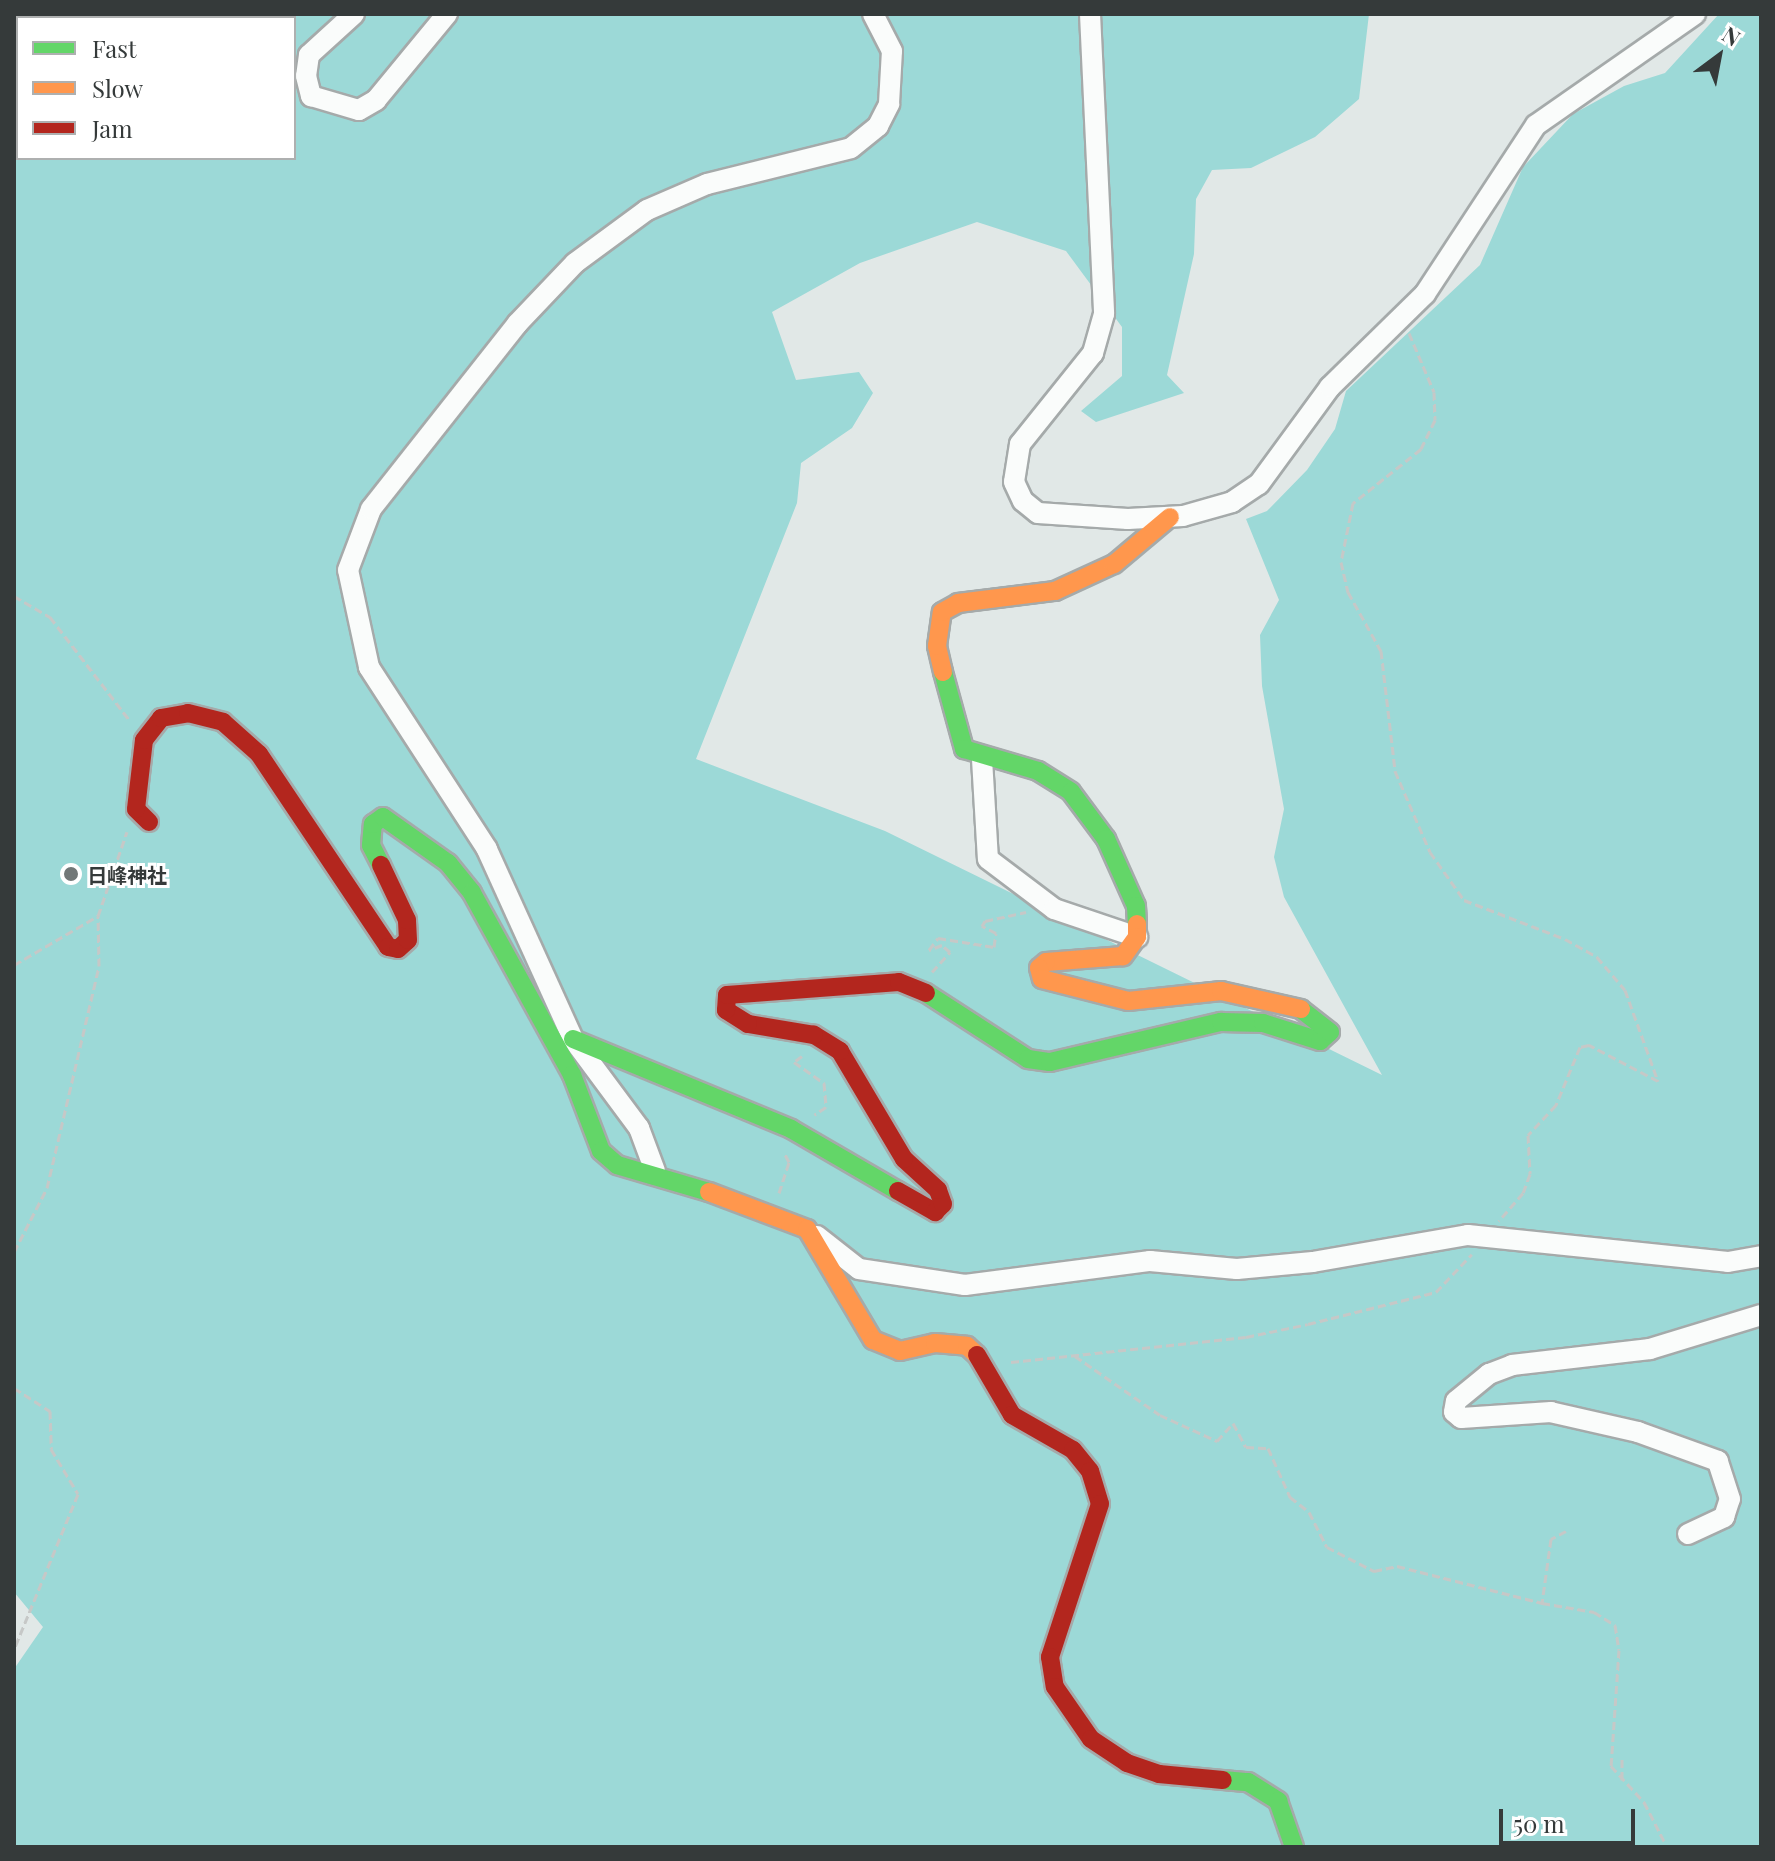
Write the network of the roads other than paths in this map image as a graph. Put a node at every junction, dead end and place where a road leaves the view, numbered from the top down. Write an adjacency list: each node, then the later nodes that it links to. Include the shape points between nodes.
1 (354, 14): 2 (street, via 309,55 306,76 311,96 359,110 376,100)
2 (447, 14)
3 (873, 14): 10 (street, via 892,51 889,104 878,126 851,148 707,184 647,210 575,263 517,324 355,537 348,570 369,667 487,849)
4 (1090, 14): 6 (street, via 1104,314 1093,353 1020,444 1014,482 1023,501 1038,513)
5 (1695, 14): 6 (street, via 1536,125 1401,320 1330,387 1259,484 1232,502)
6 (1170, 517): 7 (street, via 1114,564 1055,591 958,603 942,612 937,646 957,734 964,749)
7 (982, 759): 9 (street, via 1038,771 1071,792 1126,880 1136,906); 9 (street, via 988,859 1054,909)
8 (143, 816): 11 (street, via 144,740 161,718 188,713 223,722 259,754 388,947 398,949 408,940 407,920 371,845 373,824 383,817 448,863 472,893 572,1075 601,1151 617,1165)
9 (1137, 937): 10 (street, via 1123,956 1046,962 1039,968 1042,979 1128,1001 1221,991 1257,996 1305,1010 1330,1032 1320,1041 1263,1023 1221,1022 1050,1062 1028,1059 920,990 871,981 727,995 726,1010 748,1024 814,1035 840,1051 904,1159 938,1190 943,1204 935,1212 720,1095)
10 (573, 1039): 11 (street, via 639,1128)
11 (655, 1171): 12 (street)
12 (807, 1229): 13 (street, via 859,1269 965,1285 1150,1261 1237,1269 1313,1262 1485,1237 1713,1261); 16 (street, via 873,1340 885,1349 967,1346 988,1365 1012,1415 1073,1450 1090,1471 1100,1504 1050,1657 1055,1687 1091,1739 1127,1763 1159,1774 1248,1782 1278,1801 1289,1818)
13 (1761, 1256)
14 (1761, 1315): 15 (street, via 1650,1349 1512,1365 1489,1374 1456,1401 1454,1412 1461,1418 1551,1412 1638,1432 1718,1461 1730,1499 1724,1517)
15 (1688, 1534)
16 (1294, 1847)

